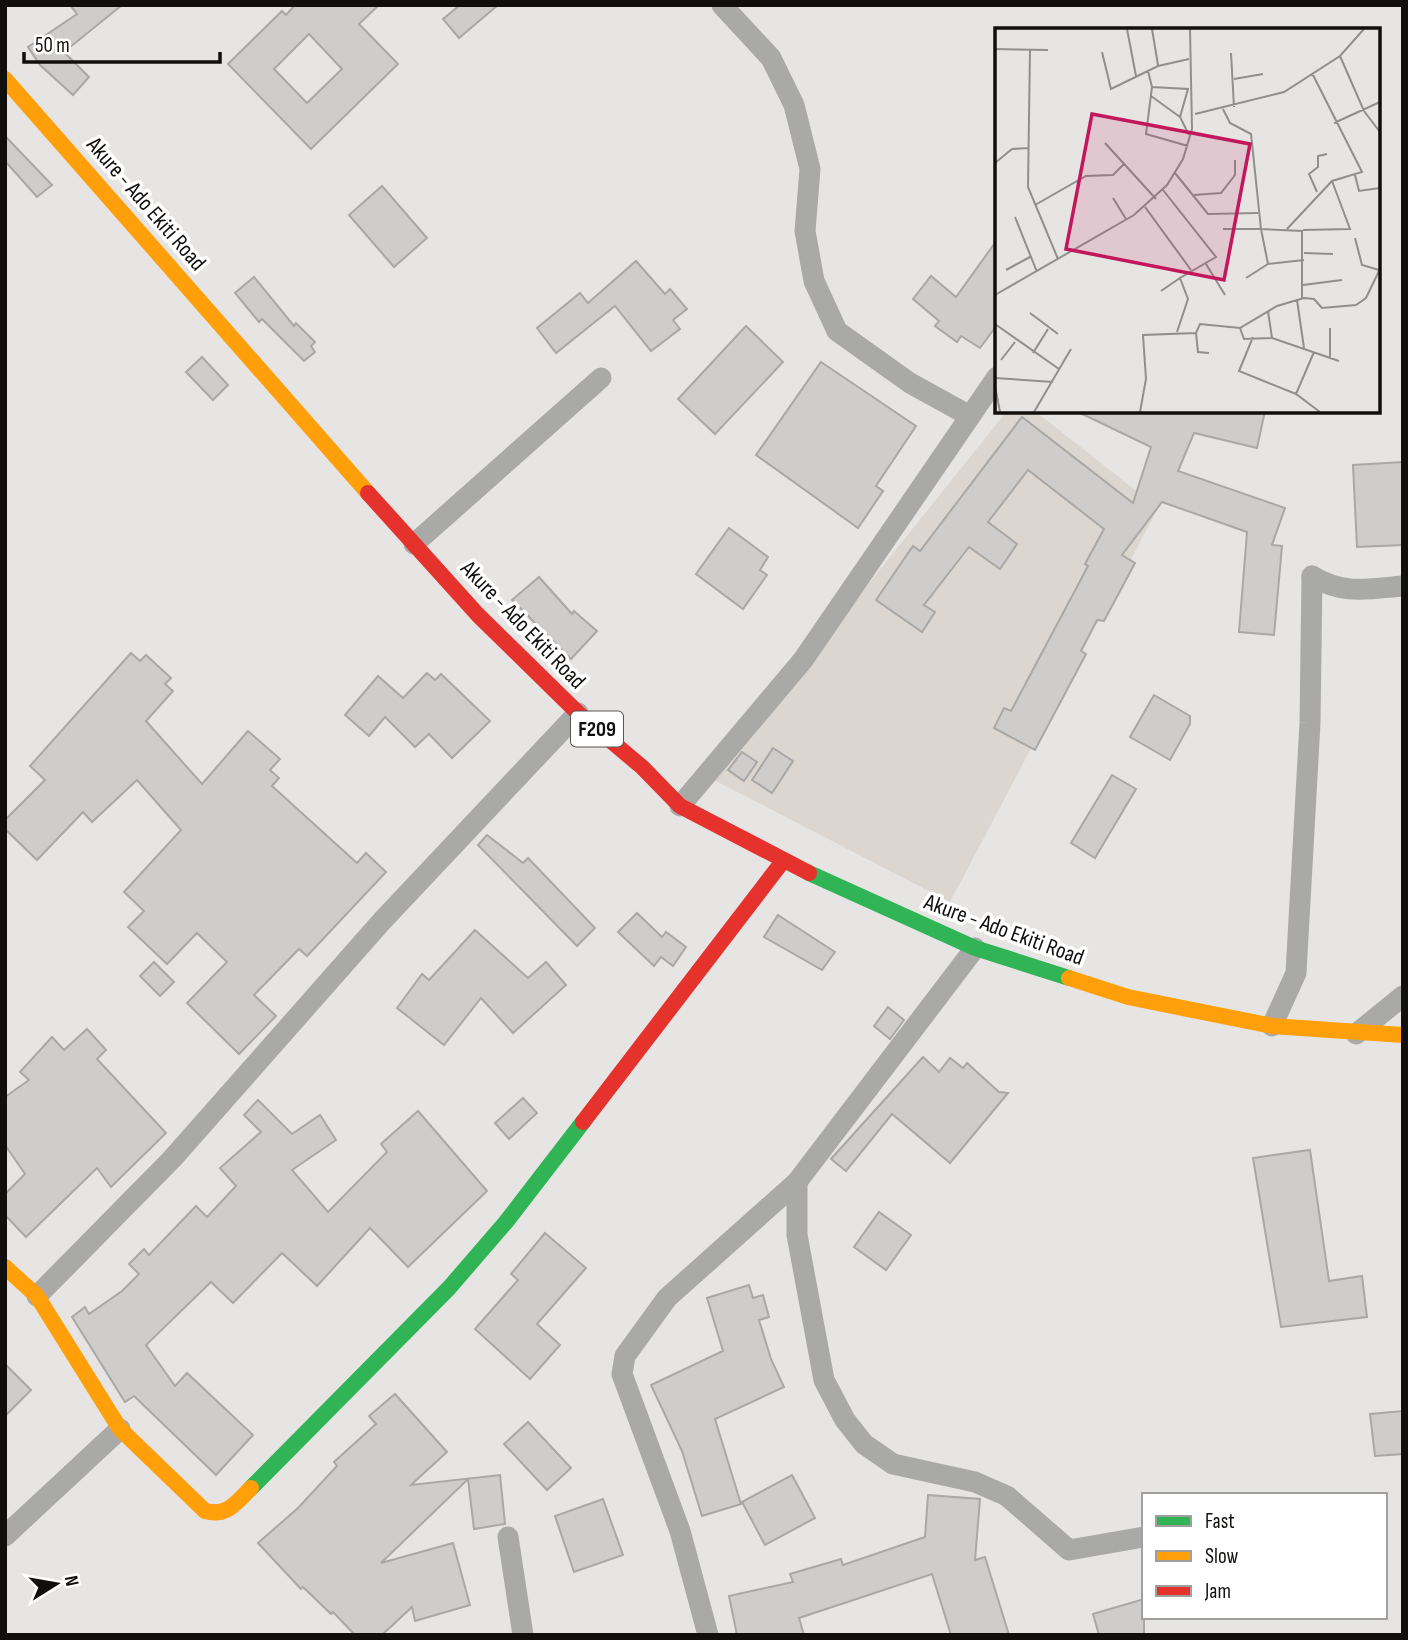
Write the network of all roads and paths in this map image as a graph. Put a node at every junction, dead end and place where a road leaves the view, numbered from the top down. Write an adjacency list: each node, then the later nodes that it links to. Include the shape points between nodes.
1 (722, 5): 5 (street, via 771,58 794,105 810,169 805,231 814,281 837,331 911,383)
2 (5, 79): 6 (main road, Akure - Ado Ekiti Road / F209)
3 (601, 378): 6 (street)
4 (995, 380): 5 (street)
5 (968, 415): 9 (street, via 921,492 803,660)
6 (414, 544): 8 (main road, Akure - Ado Ekiti Road / F209, via 478,615)
7 (1403, 586): 13 (street, via 1331,588 1312,576 1310,723 1296,972)
8 (578, 713): 9 (main road, Akure - Ado Ekiti Road / F209); 18 (street, via 382,921 172,1159)
9 (680, 806): 10 (main road, Akure - Ado Ekiti Road / F209)
10 (783, 860): 11 (main road, Akure - Ado Ekiti Road / F209); 19 (main road, via 506,1222 449,1288 229,1510 205,1511)
11 (975, 948): 13 (main road, Akure - Ado Ekiti Road / F209, via 1128,997); 16 (street)
12 (1403, 996): 14 (street)
13 (1272, 1026): 14 (main road, Akure - Ado Ekiti Road / F209)
14 (1356, 1034): 15 (main road, Akure - Ado Ekiti Road / F209)
15 (1403, 1035)
16 (797, 1182): 22 (street, via 797,1235 824,1380 864,1444 893,1465 975,1482 1007,1496 1069,1550); 24 (street, via 667,1298 625,1356 622,1374 681,1531)
17 (5, 1267): 18 (main road)
18 (37, 1296): 19 (main road)
19 (120, 1429): 20 (street)
20 (5, 1536)
21 (508, 1537): 23 (street)
22 (1142, 1537)
23 (523, 1635)
24 (708, 1635)

